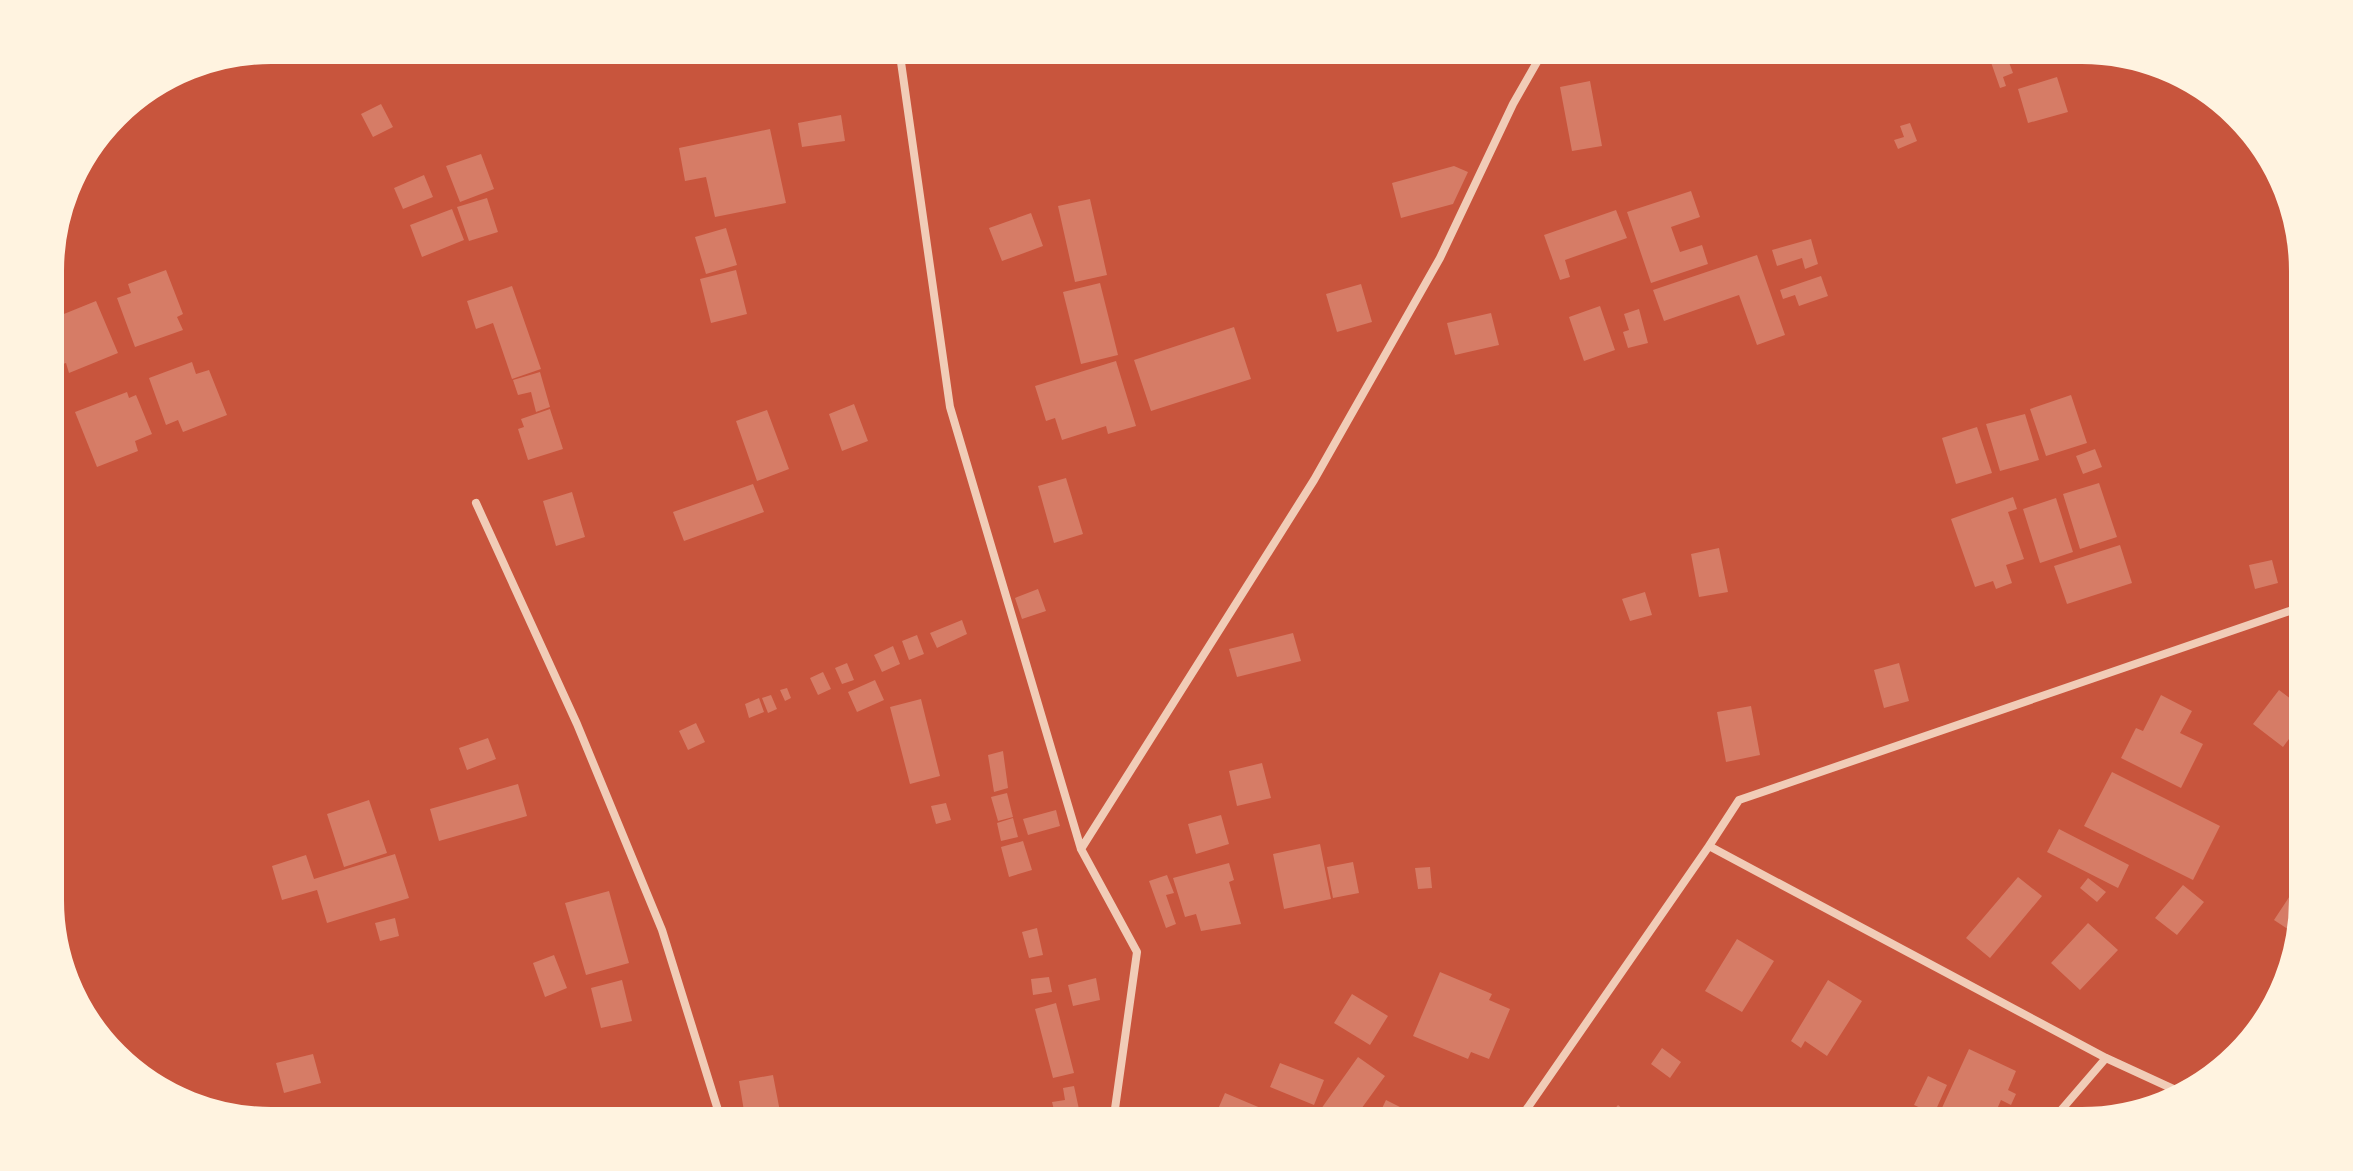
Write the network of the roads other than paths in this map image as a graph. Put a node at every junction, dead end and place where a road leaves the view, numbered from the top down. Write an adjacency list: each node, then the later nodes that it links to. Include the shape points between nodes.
1 (901, 62): 6 (street, via 950,407)
2 (1537, 62): 6 (street, via 1440,258 1322,466)
3 (476, 503): 9 (street, via 577,724 662,930)
4 (2291, 610): 5 (street, via 1739,800)
5 (1709, 846): 7 (street); 11 (street)
6 (1081, 849): 10 (street, via 1137,952)
7 (2106, 1058): 8 (street); 12 (street)
8 (2171, 1088)
9 (718, 1109)
10 (1115, 1109)
11 (1527, 1109)
12 (2062, 1109)

